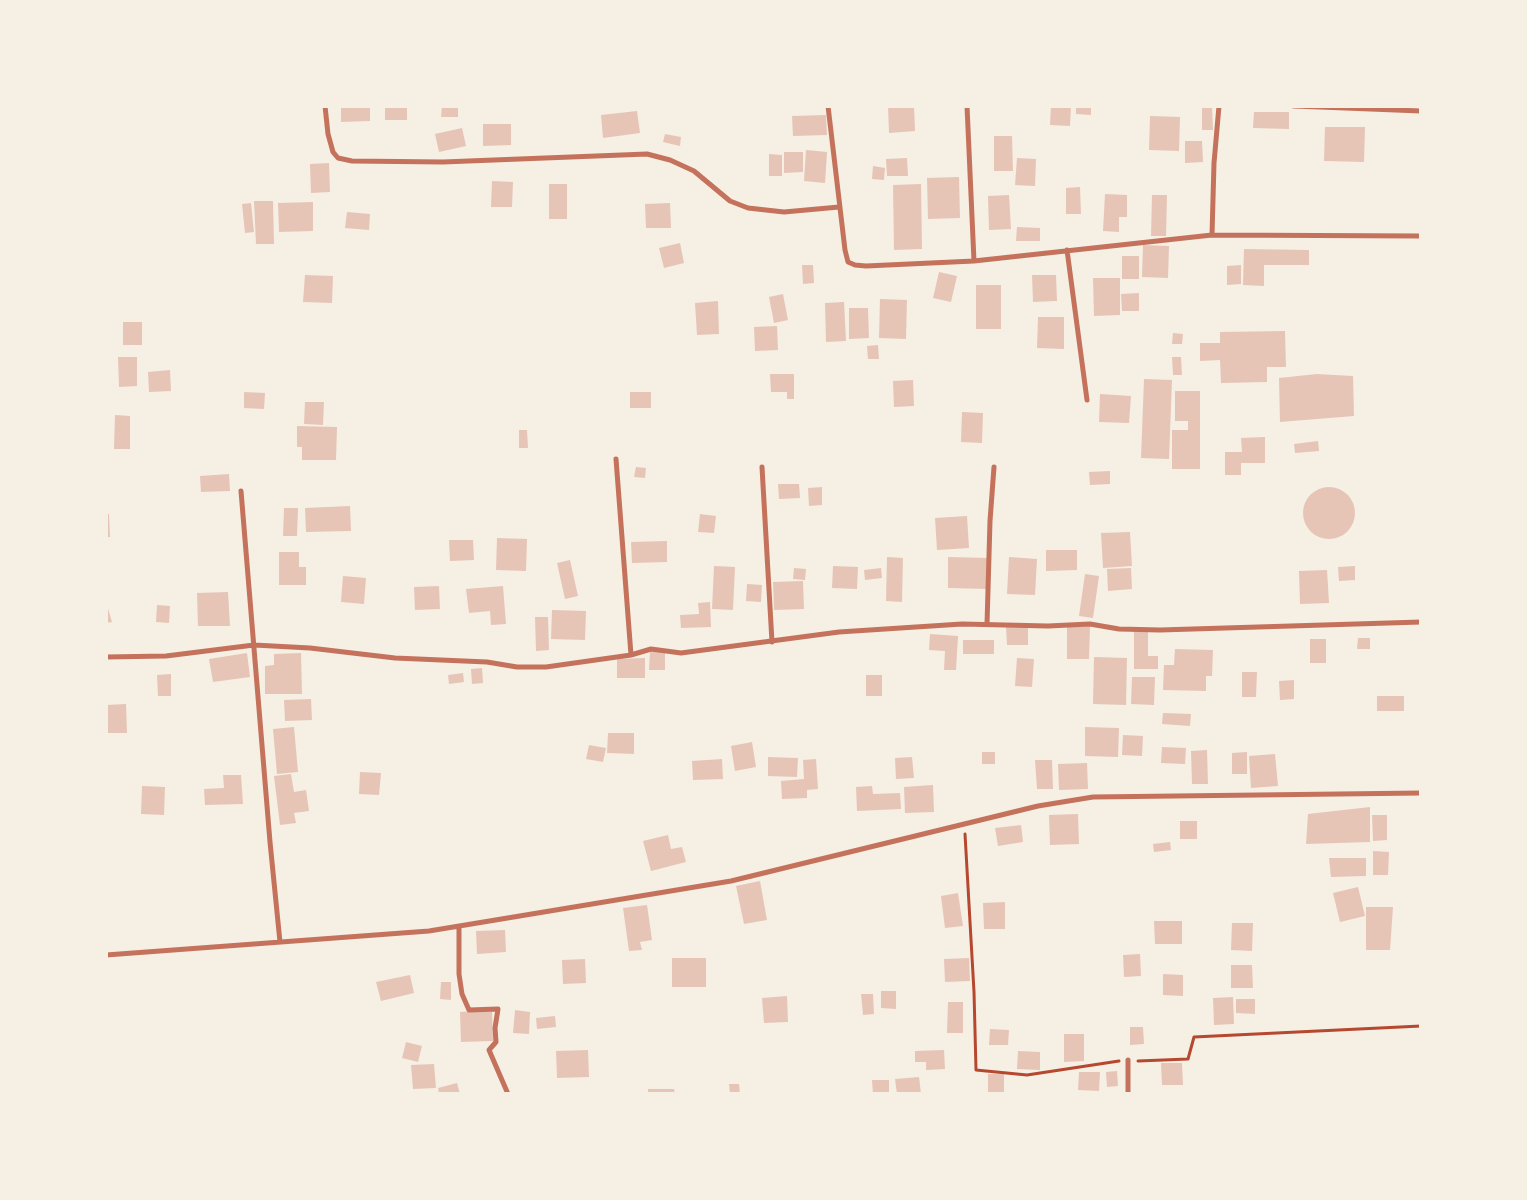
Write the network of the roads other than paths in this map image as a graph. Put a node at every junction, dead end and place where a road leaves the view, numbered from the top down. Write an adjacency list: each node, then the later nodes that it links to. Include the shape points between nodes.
1 (325, 106): 7 (street, via 333,152 338,158 352,162 647,154 694,171 730,201 748,208 784,212)
2 (828, 106): 7 (street)
3 (967, 106): 11 (street)
4 (1219, 106): 8 (street)
5 (1294, 106): 6 (street)
6 (1421, 111)
7 (839, 207): 11 (street, via 844,250 850,264)
8 (1212, 234): 9 (street); 10 (street)
9 (1421, 236)
10 (1067, 250): 11 (street); 12 (street)
11 (974, 261)
12 (1087, 400)
13 (616, 459): 21 (street)
14 (762, 466): 19 (street)
15 (994, 467): 18 (street)
16 (241, 491): 20 (street)
17 (1421, 622): 18 (street, via 1160,630 1119,629 1090,624)
18 (987, 624): 19 (street, via 839,632)
19 (772, 642): 21 (street, via 681,653 651,649)
20 (254, 644): 21 (street, via 517,667 546,667); 22 (street, via 166,656); 25 (street)
21 (631, 655)
22 (106, 657)
23 (1421, 794): 24 (street, via 1093,798 1038,806 731,881)
24 (459, 926): 25 (street); 28 (street, via 462,994 469,1010 498,1009 496,1042 490,1050)
25 (280, 942): 26 (street)
26 (106, 956)
27 (1128, 1060): 29 (street)
28 (508, 1094)
29 (1128, 1094)

